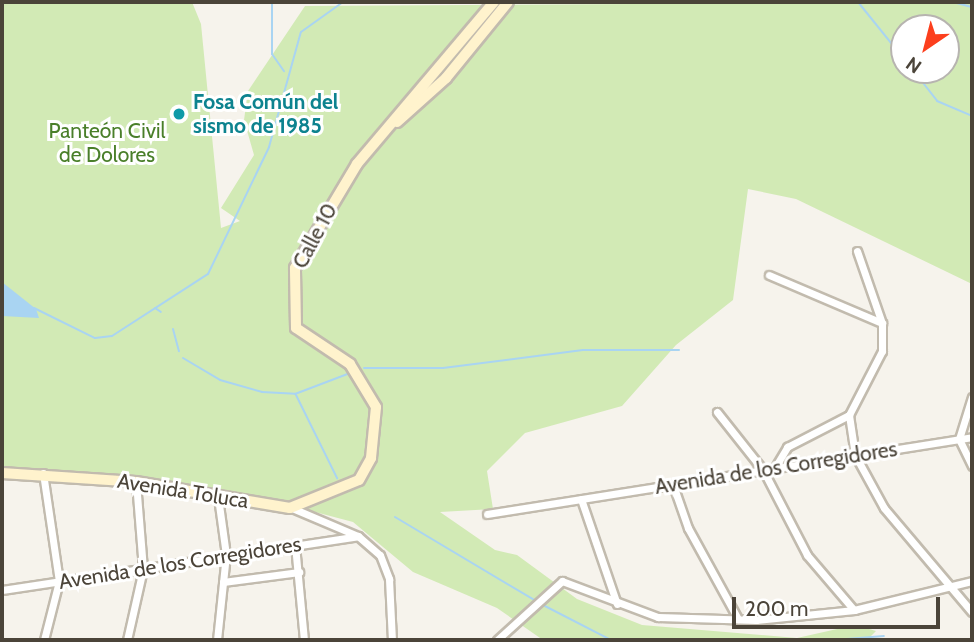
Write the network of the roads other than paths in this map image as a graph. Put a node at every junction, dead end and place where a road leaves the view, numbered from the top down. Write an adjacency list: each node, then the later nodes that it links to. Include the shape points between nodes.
1 (494, 2): 3 (street, Calle 10)
2 (508, 2): 3 (street, Calle 10, via 446,78)
3 (376, 140): 22 (street, Calle 10, via 299,258 291,306 296,328 350,364 370,390 378,426 371,458 349,489)
4 (857, 251): 6 (street)
5 (769, 275): 6 (street)
6 (882, 323): 9 (street, via 876,373)
7 (972, 397): 11 (street)
8 (717, 412): 15 (street)
9 (849, 415): 12 (street); 14 (street, via 796,441)
10 (972, 437): 11 (street, Avenida de los Corregidores)
11 (959, 439): 12 (street, Avenida de los Corregidores); 13 (street)
12 (855, 455): 14 (street, Avenida de los Corregidores); 32 (street, via 884,508)
13 (972, 466)
14 (774, 469): 15 (street, Avenida de los Corregidores)
15 (763, 470): 19 (street, Avenida de los Corregidores); 35 (street, via 807,555)
16 (43, 472): 17 (street, Avenida Toluca); 18 (street, Avenida Toluca); 29 (street)
17 (2, 473)
18 (136, 482): 20 (street, Avenida Toluca); 27 (street)
19 (673, 485): 21 (street, Avenida de los Corregidores); 37 (street, via 688,528)
20 (218, 498): 22 (street, Avenida Toluca); 26 (street)
21 (581, 499): 23 (street, Avenida de los Corregidores); 34 (street)
22 (290, 508): 24 (street, Avenida Toluca)
23 (487, 514)
24 (358, 536): 25 (street, Avenida de los Corregidores); 42 (street, via 387,566)
25 (295, 545): 26 (street, Avenida de los Corregidores); 28 (street)
26 (226, 555): 27 (street, Avenida de los Corregidores); 31 (street)
27 (144, 569): 29 (street, Avenida de los Corregidores); 39 (street)
28 (299, 572): 31 (street); 41 (street)
29 (59, 581): 33 (street, Avenida de los Corregidores); 38 (street)
30 (972, 581): 32 (street)
31 (223, 582): 40 (street)
32 (954, 586): 35 (street); 36 (street)
33 (2, 590)
34 (617, 604): 37 (street, via 658,617); 43 (street, via 572,582 554,586)
35 (854, 610): 37 (street)
36 (972, 612)
37 (738, 619)
38 (44, 640)
39 (127, 640)
40 (217, 640)
41 (304, 640)
42 (392, 640)
43 (497, 640)

